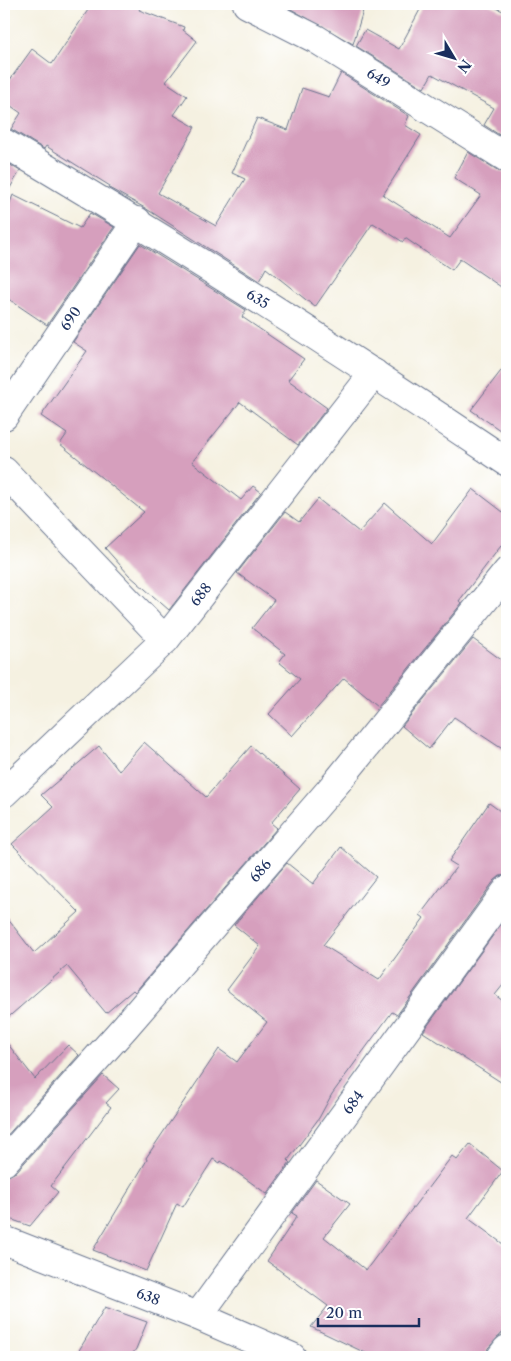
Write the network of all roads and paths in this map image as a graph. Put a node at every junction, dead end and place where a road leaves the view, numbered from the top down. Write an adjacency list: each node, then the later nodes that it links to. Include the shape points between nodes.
1 (247, 4): 3 (street, 649, via 316,39)
2 (4, 143): 4 (street, 635)
3 (507, 158)
4 (137, 221): 5 (street, 635); 6 (street, 690)
5 (374, 372): 7 (street, 635); 10 (street, 688)
6 (4, 416)
7 (507, 462)
8 (4, 472): 10 (street)
9 (507, 572): 13 (street, 686, via 337,782)
10 (165, 640): 11 (street, 688)
11 (4, 793)
12 (507, 890): 15 (street, 684)
13 (4, 1162)
14 (4, 1240): 15 (street, 638)
15 (198, 1316): 17 (street, 638)
16 (507, 1349): 18 (street)
17 (292, 1357)
18 (501, 1357)

